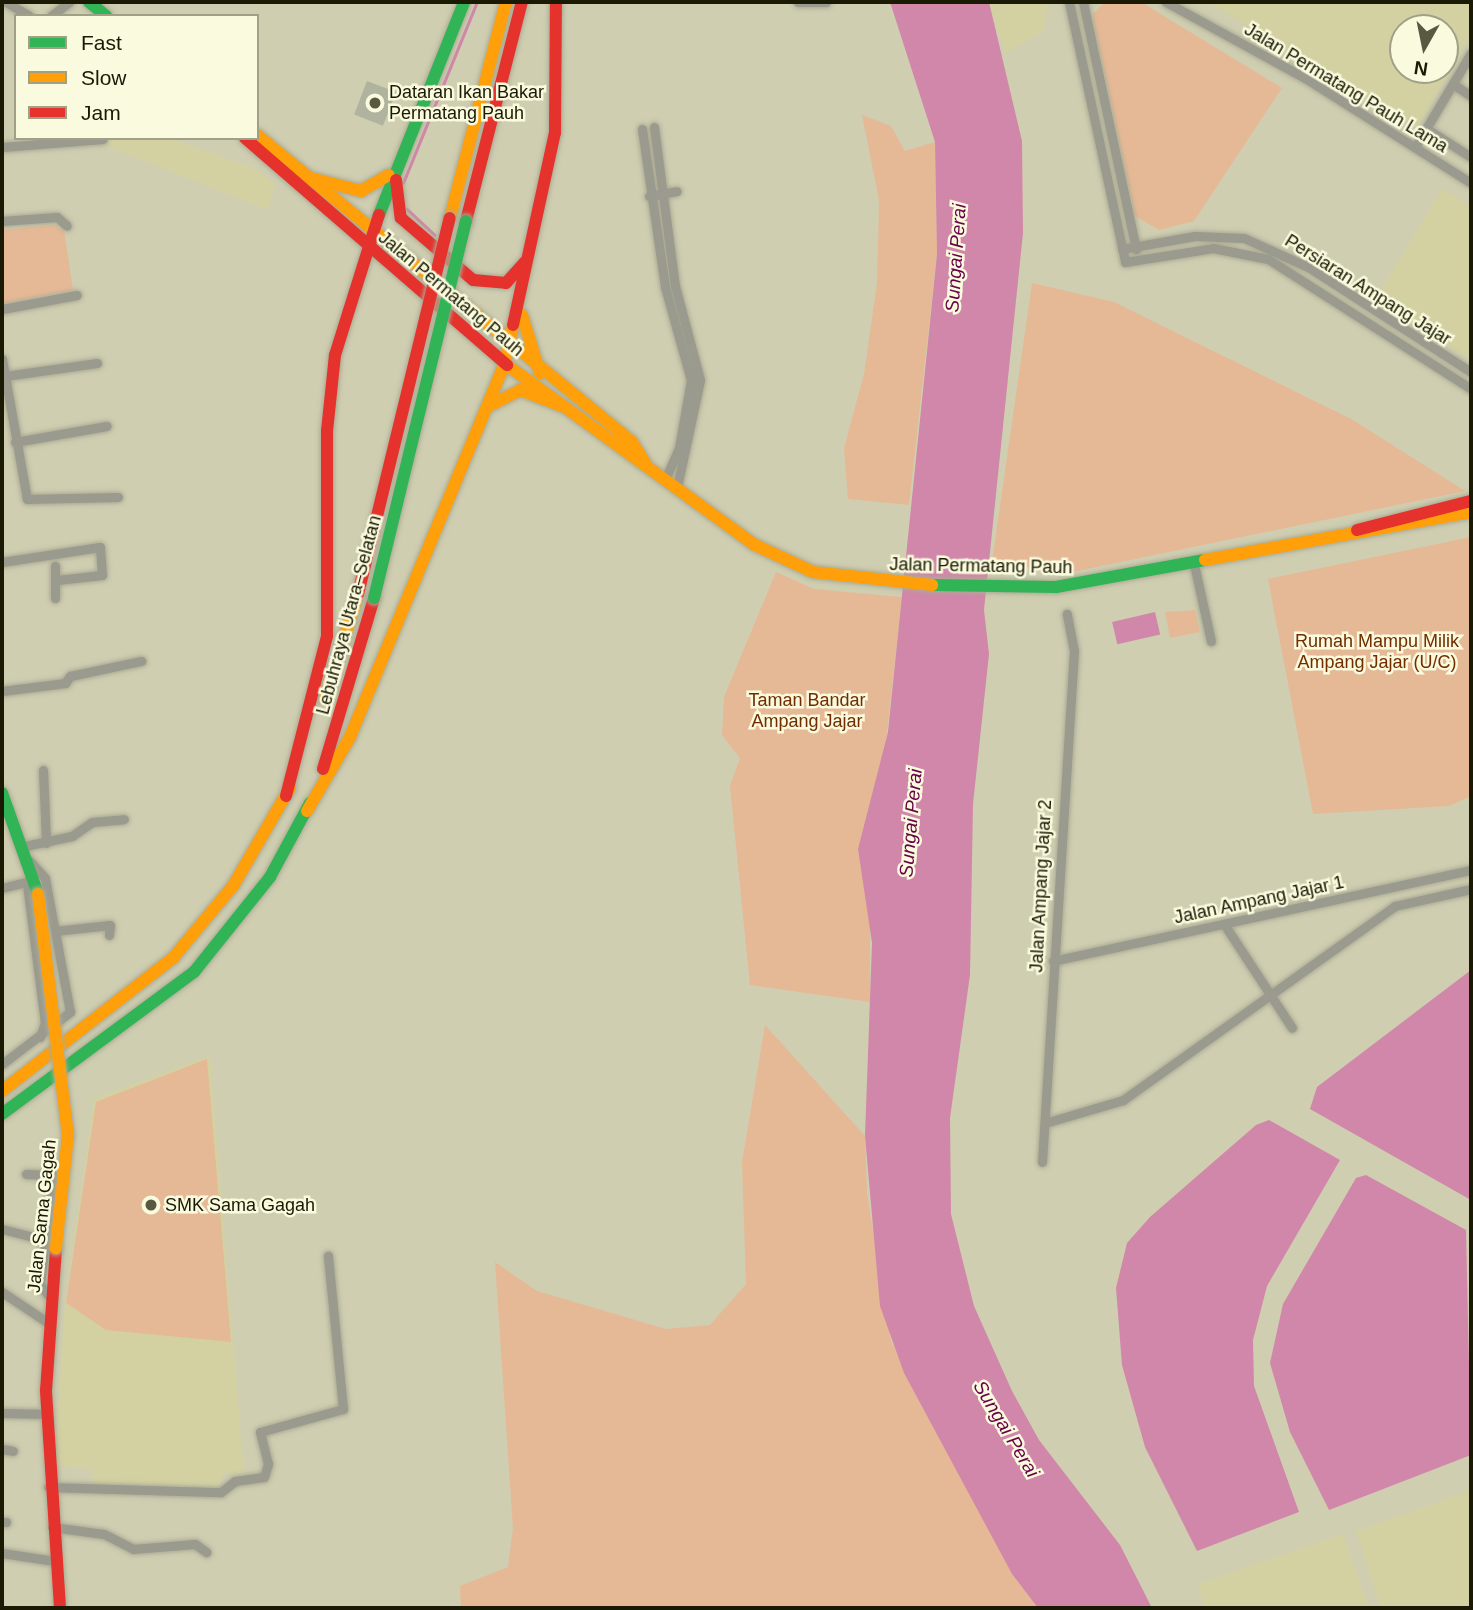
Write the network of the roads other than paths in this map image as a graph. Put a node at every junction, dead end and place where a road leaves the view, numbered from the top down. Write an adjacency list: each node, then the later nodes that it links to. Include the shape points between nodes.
1 (5, 2): 14 (street)
2 (69, 2): 15 (street)
3 (89, 2): 16 (main road)
4 (464, 2): 31 (main road)
5 (506, 2): 82 (main road, Lebuhraya Utara–Selatan, bridge, via 358,594 313,736)
6 (522, 2): 83 (main road, Lebuhraya Utara–Selatan, bridge, via 374,598)
7 (555, 2): 17 (main road)
8 (566, 2): 17 (street)
9 (798, 2): 10 (street)
10 (826, 2)
11 (1069, 2): 44 (street)
12 (1083, 2): 42 (street)
13 (1166, 2): 30 (street, Jalan Permatang Pauh Lama)
14 (26, 14)
15 (54, 14)
16 (104, 14)
17 (556, 18): 45 (main road, via 557,120)
18 (1471, 53): 19 (street)
19 (1459, 74)
20 (1453, 84): 21 (street); 24 (street)
21 (1471, 96)
22 (654, 127): 37 (street)
23 (642, 129): 38 (street)
24 (1427, 129): 30 (street); 32 (street)
25 (259, 137): 34 (main road, Jalan Permatang Pauh)
26 (74, 140): 28 (street)
27 (247, 140): 43 (main road, Jalan Permatang Pauh)
28 (45, 141): 29 (street)
29 (2, 147)
30 (1415, 147): 35 (street, Jalan Permatang Pauh Lama)
31 (400, 155): 33 (main road); 45 (main road, via 397,211 438,251 486,285 506,282)
32 (1471, 157)
33 (391, 172): 34 (main road, via 361,191); 41 (main road)
34 (311, 178): 41 (main road, Jalan Permatang Pauh)
35 (1471, 183)
36 (677, 191): 37 (street)
37 (663, 194): 38 (street); 47 (street)
38 (649, 196): 48 (street)
39 (2, 221): 40 (street, via 57,217)
40 (67, 226)
41 (371, 229): 43 (main road); 52 (main road, Jalan Permatang Pauh)
42 (1135, 246): 44 (street, Persiaran Ampang Jajar); 46 (street); 56 (street, Persiaran Ampang Jajar, via 1244,237 1308,267)
43 (366, 247): 55 (main road, Jalan Permatang Pauh); 82 (main road, via 329,401 327,636)
44 (1122, 249): 46 (street, Persiaran Ampang Jajar, via 1125,262)
45 (527, 260): 50 (main road)
46 (1139, 260): 59 (street, Persiaran Ampang Jajar, via 1213,248 1268,259)
47 (675, 286): 48 (street); 66 (street, via 700,380)
48 (665, 288): 65 (street, via 691,380 679,448)
49 (76, 295): 51 (street)
50 (520, 299): 52 (main road); 57 (main road, via 525,341)
51 (2, 309)
52 (510, 346): 55 (main road); 57 (main road, Jalan Permatang Pauh)
53 (2, 359): 58 (street)
54 (97, 363): 58 (street)
55 (505, 363): 60 (main road); 61 (main road, Jalan Permatang Pauh)
56 (1471, 372)
57 (540, 373): 64 (main road, Jalan Permatang Pauh, via 632,442)
58 (5, 376): 63 (street)
59 (1471, 389)
60 (491, 405): 61 (main road, via 520,390); 83 (main road, via 350,737)
61 (562, 406): 64 (main road, Jalan Permatang Pauh)
62 (107, 426): 63 (street)
63 (15, 442): 67 (street, via 24,494 40,502)
64 (645, 463): 65 (main road, Jalan Permatang Pauh)
65 (665, 479): 66 (main road, Jalan Permatang Pauh)
66 (677, 487): 72 (main road, Jalan Permatang Pauh, via 791,565 843,579 1056,587)
67 (118, 497)
68 (1471, 501): 70 (main road, via 1376,520)
69 (1471, 512): 70 (main road, Jalan Permatang Pauh)
70 (1353, 532): 72 (main road, Jalan Permatang Pauh)
71 (2, 562): 74 (street, via 100,547 102,575)
72 (1194, 564): 77 (street)
73 (55, 566): 74 (street)
74 (57, 580): 75 (street)
75 (55, 598)
76 (1067, 614): 95 (street, Jalan Ampang Jajar 2, via 1074,651)
77 (1211, 641)
78 (141, 661): 79 (street, via 70,676 65,683)
79 (2, 691)
80 (43, 770): 85 (street)
81 (2, 793): 86 (main road, Jalan Sama Gagah)
82 (286, 796): 100 (main road, Lebuhraya Utara–Selatan, via 233,886 173,958 120,1005)
83 (307, 811): 101 (main road, Lebuhraya Utara–Selatan, via 270,877 194,972)
84 (124, 819): 85 (street, via 92,822)
85 (46, 843): 86 (street)
86 (26, 846): 87 (main road, Jalan Sama Gagah)
87 (29, 860): 89 (main road, Jalan Sama Gagah); 93 (street, via 45,878)
88 (1471, 870): 92 (street, Jalan Ampang Jajar 1)
89 (30, 880): 90 (street); 98 (street, via 45,1023); 106 (main road, Jalan Sama Gagah, bridge, via 38,894 68,1135)
90 (2, 888)
91 (1471, 889): 96 (street, via 1395,906)
92 (1224, 924): 95 (street, Jalan Ampang Jajar 1); 96 (street)
93 (55, 931): 94 (street, via 110,925); 98 (street, via 70,1012)
94 (109, 935)
95 (1054, 961): 102 (street, Jalan Ampang Jajar 2)
96 (1268, 994): 97 (street); 102 (street, via 1124,1100)
97 (1292, 1028)
98 (39, 1037): 99 (street)
99 (2, 1064)
100 (2, 1091)
101 (2, 1114)
102 (1045, 1122): 103 (street, Jalan Ampang Jajar 2)
103 (1042, 1162)
104 (26, 1174): 106 (street, via 53,1174)
105 (2, 1229): 106 (street)
106 (51, 1244): 109 (main road, Jalan Sama Gagah)
107 (328, 1256): 114 (street, via 343,1409 260,1432 268,1464 264,1478 235,1481 221,1492)
108 (2, 1292): 109 (street)
109 (50, 1324): 111 (main road, Jalan Sama Gagah)
110 (2, 1413): 111 (street)
111 (48, 1414): 114 (main road, Jalan Sama Gagah)
112 (2, 1449): 113 (street)
113 (13, 1451)
114 (48, 1487): 115 (main road, Jalan Sama Gagah)
115 (52, 1527): 116 (street, via 104,1534 133,1549 195,1544); 118 (main road, Jalan Sama Gagah)
116 (206, 1552)
117 (2, 1553): 118 (street)
118 (54, 1561): 119 (main road, Jalan Sama Gagah)
119 (60, 1608)

